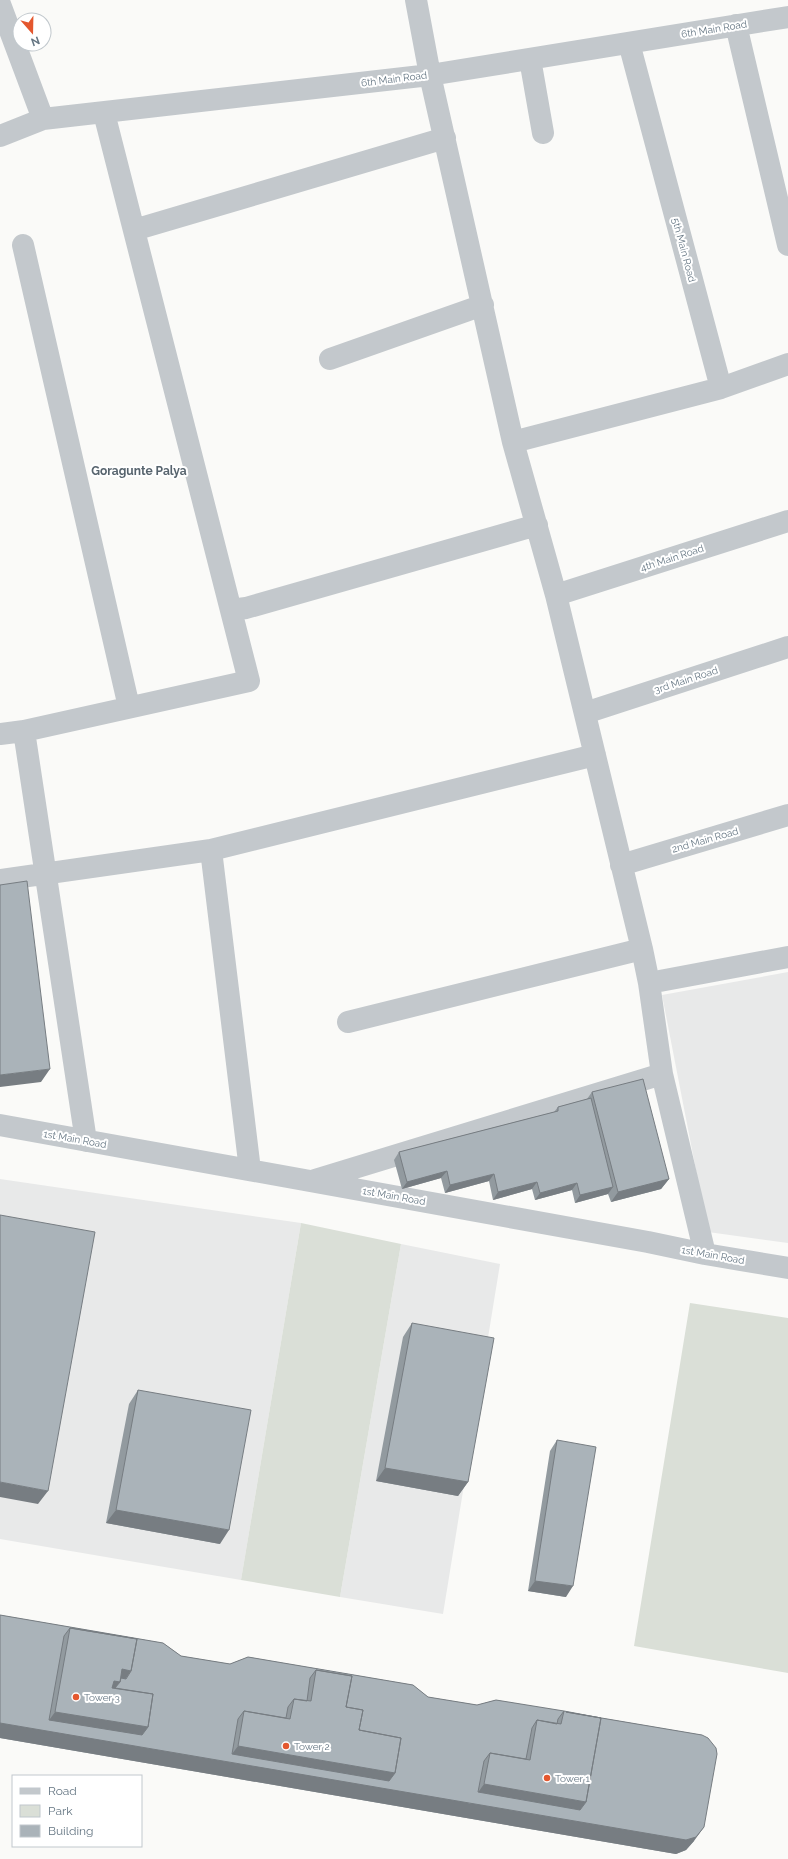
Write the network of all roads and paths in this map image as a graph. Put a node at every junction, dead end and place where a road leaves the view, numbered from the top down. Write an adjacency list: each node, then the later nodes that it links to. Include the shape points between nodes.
1 (416, 0): 7 (street)
2 (0, 4): 9 (street)
3 (788, 17): 4 (street, 6th Main Road)
4 (736, 25): 5 (street, 6th Main Road); 15 (street)
5 (630, 43): 6 (street, 6th Main Road); 19 (street, 5th Main Road)
6 (530, 59): 7 (street, 6th Main Road); 10 (street)
7 (430, 75): 8 (street, 6th Main Road); 12 (street)
8 (104, 114): 9 (street, 6th Main Road); 13 (street)
9 (43, 119): 11 (street, 6th Main Road)
10 (543, 133)
11 (0, 136)
12 (444, 138): 13 (street); 16 (street)
13 (134, 230): 24 (street)
14 (23, 244): 26 (street)
15 (788, 245)
16 (483, 305): 17 (street); 20 (street)
17 (330, 359)
18 (788, 364): 19 (street)
19 (721, 388): 20 (street)
20 (513, 442): 22 (street)
21 (788, 521): 23 (street, 4th Main Road)
22 (536, 525): 23 (street); 24 (street, via 246,608)
23 (556, 594): 27 (street)
24 (231, 610): 26 (street, via 249,680)
25 (788, 647): 27 (street, 3rd Main Road)
26 (128, 707): 28 (street)
27 (585, 713): 30 (street)
28 (24, 731): 29 (street); 34 (street)
29 (0, 734)
30 (595, 755): 32 (street); 33 (street)
31 (788, 815): 33 (street, 2nd Main Road)
32 (211, 850): 34 (street); 43 (street)
33 (621, 864): 36 (street)
34 (45, 874): 35 (street); 42 (street)
35 (0, 880)
36 (642, 949): 38 (street); 39 (street)
37 (788, 957): 38 (street)
38 (649, 983): 40 (street)
39 (348, 1022)
40 (662, 1074): 44 (street); 45 (street)
41 (0, 1125): 42 (street, 1st Main Road)
42 (86, 1141): 43 (street, 1st Main Road)
43 (250, 1170): 44 (street, 1st Main Road)
44 (311, 1182): 45 (street, 1st Main Road)
45 (705, 1254): 46 (street, 1st Main Road)
46 (788, 1268)

